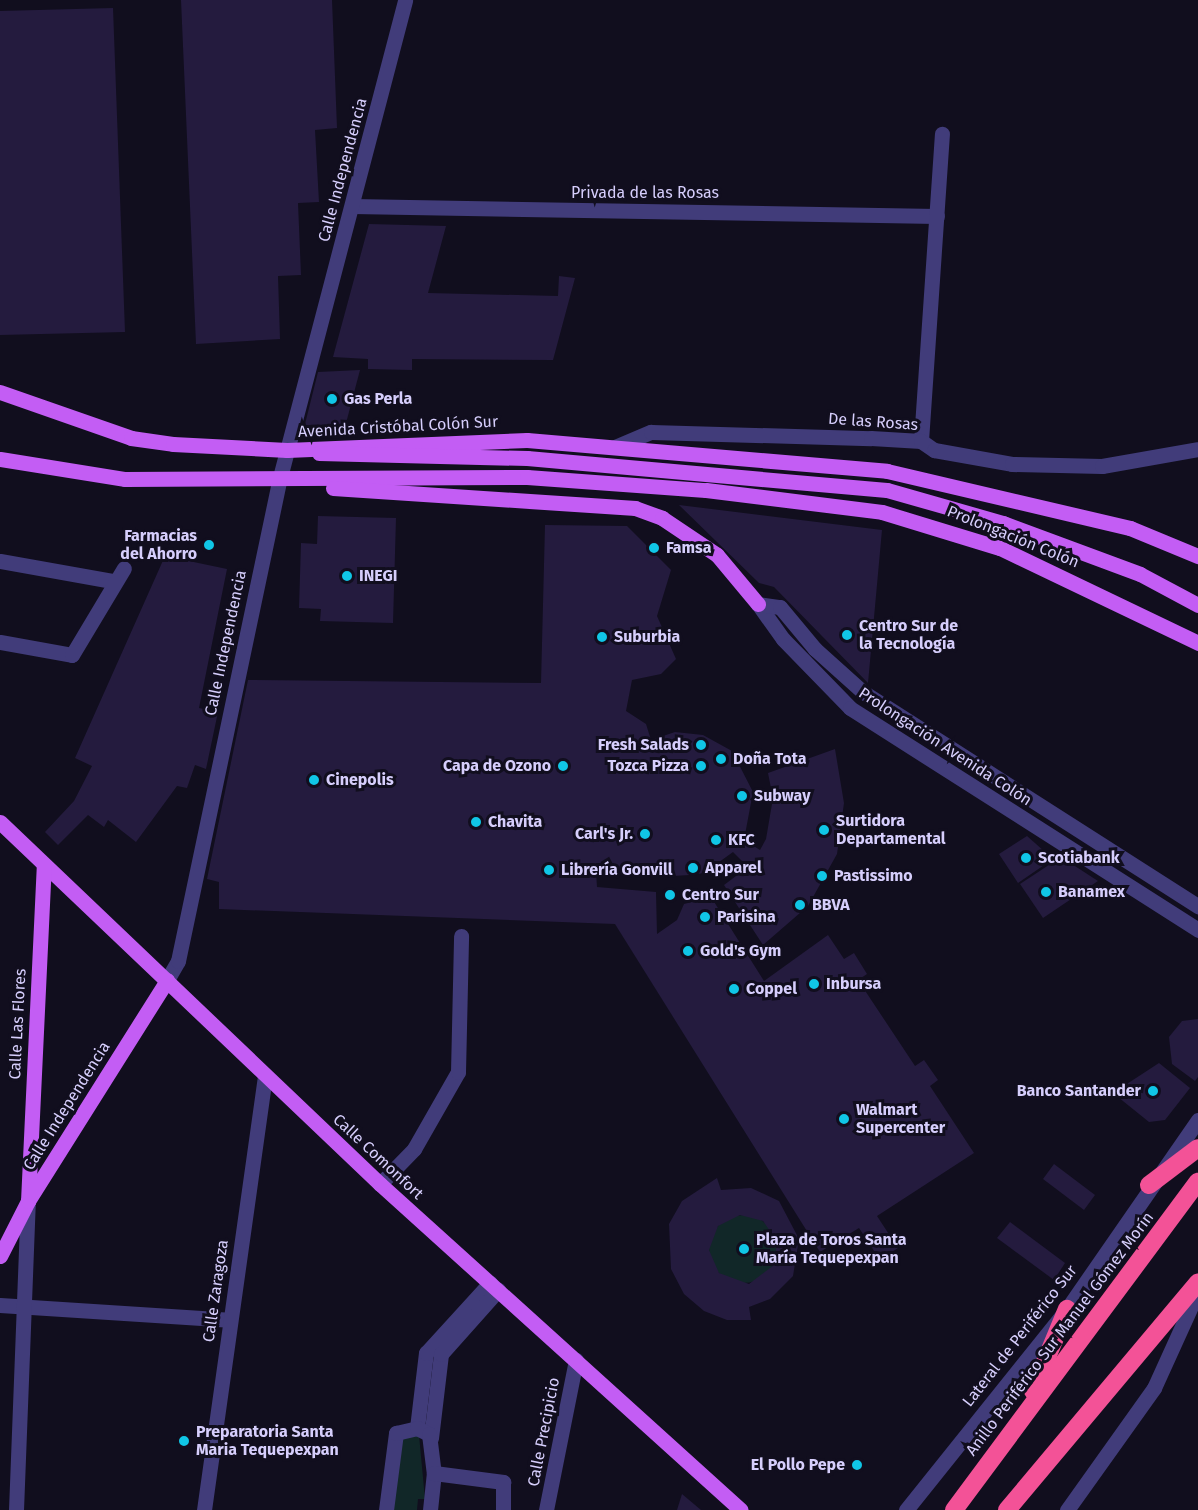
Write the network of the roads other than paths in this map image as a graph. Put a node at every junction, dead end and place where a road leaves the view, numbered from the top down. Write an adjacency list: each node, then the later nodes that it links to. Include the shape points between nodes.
1 (405, 0): 3 (street, Calle Independencia)
2 (942, 134): 4 (street)
3 (352, 206): 4 (street, Privada de las Rosas); 10 (street, Calle Independencia)
4 (937, 216): 6 (street)
5 (0, 392): 10 (main road, Avenida Cristóbal Colón Sur, via 131,438)
6 (921, 441): 7 (street, De las Rosas, via 651,432); 8 (street, De las Rosas, via 934,450 1012,464 1102,466)
7 (615, 447): 9 (main road, Avenida Cristóbal Colón Sur, via 527,440); 12 (main road, Avenida Cristóbal Colón Sur)
8 (1198, 448)
9 (305, 449): 10 (main road, Avenida Cristóbal Colón Sur); 20 (main road, via 331,457 527,458 887,490 1003,523 1140,574)
10 (287, 450): 14 (street, Calle Independencia)
11 (0, 459): 14 (main road, via 125,479)
12 (804, 463): 15 (main road, Prolongación Colón, via 952,485 1130,528)
13 (303, 480): 14 (main road); 19 (main road, via 336,488 635,508 663,518 717,555); 22 (main road, Prolongación Colón, via 527,477 803,500 882,512 966,535)
14 (279, 481): 28 (street, Calle Independencia, via 178,961)
15 (1198, 556)
16 (0, 561): 18 (street)
17 (124, 568): 18 (street)
18 (112, 581): 21 (street, via 72,655)
19 (758, 604): 25 (street, Prolongación Avenida Colón, via 780,608 835,670 863,692); 26 (street, Prolongación Avenida Colón, via 783,639 850,708)
20 (1198, 605)
21 (0, 642)
22 (1198, 643)
23 (0, 822): 24 (main road, Calle Comonfort)
24 (44, 864): 28 (main road, Calle Comonfort); 35 (main road, Calle Las Flores)
25 (1198, 906)
26 (1198, 930)
27 (461, 936): 33 (street, via 458,1072 414,1149)
28 (167, 980): 29 (main road, Calle Comonfort); 35 (main road, Calle Independencia)
29 (265, 1077): 33 (main road, Calle Comonfort); 43 (street, Calle Zaragoza)
30 (1198, 1120): 34 (street, Lateral de Periférico Sur)
31 (1198, 1148): 34 (highway)
32 (1198, 1182): 45 (highway, Anillo Periférico Sur Manuel Gómez Morín)
33 (380, 1184): 38 (main road, Calle Comonfort)
34 (1149, 1185): 42 (street, Lateral de Periférico Sur)
35 (28, 1201): 36 (main road, Calle Independencia); 41 (street, Calle Las Flores)
36 (0, 1256)
37 (1198, 1282): 58 (highway)
38 (494, 1287): 44 (main road, Calle Comonfort); 46 (street, via 426,1353); 47 (street, via 471,1321 441,1354)
39 (1198, 1291): 59 (street, via 1154,1388)
40 (0, 1305): 41 (street)
41 (26, 1306): 43 (street); 49 (street, Calle Las Flores)
42 (1067, 1310): 45 (highway); 56 (street, Lateral de Periférico Sur)
43 (229, 1320): 50 (street, Calle Zaragoza)
44 (576, 1360): 54 (street, Calle Precipicio); 55 (main road, Calle Comonfort)
45 (1022, 1417): 57 (highway, Anillo Periférico Sur Manuel Gómez Morín)
46 (417, 1428): 47 (street); 51 (street, via 393,1437)
47 (431, 1438): 48 (street)
48 (434, 1473): 52 (street); 53 (street, via 503,1482)
49 (16, 1510)
50 (204, 1510)
51 (386, 1510)
52 (430, 1510)
53 (503, 1510)
54 (546, 1510)
55 (741, 1510)
56 (906, 1510)
57 (954, 1510)
58 (1007, 1510)
59 (1067, 1510)

